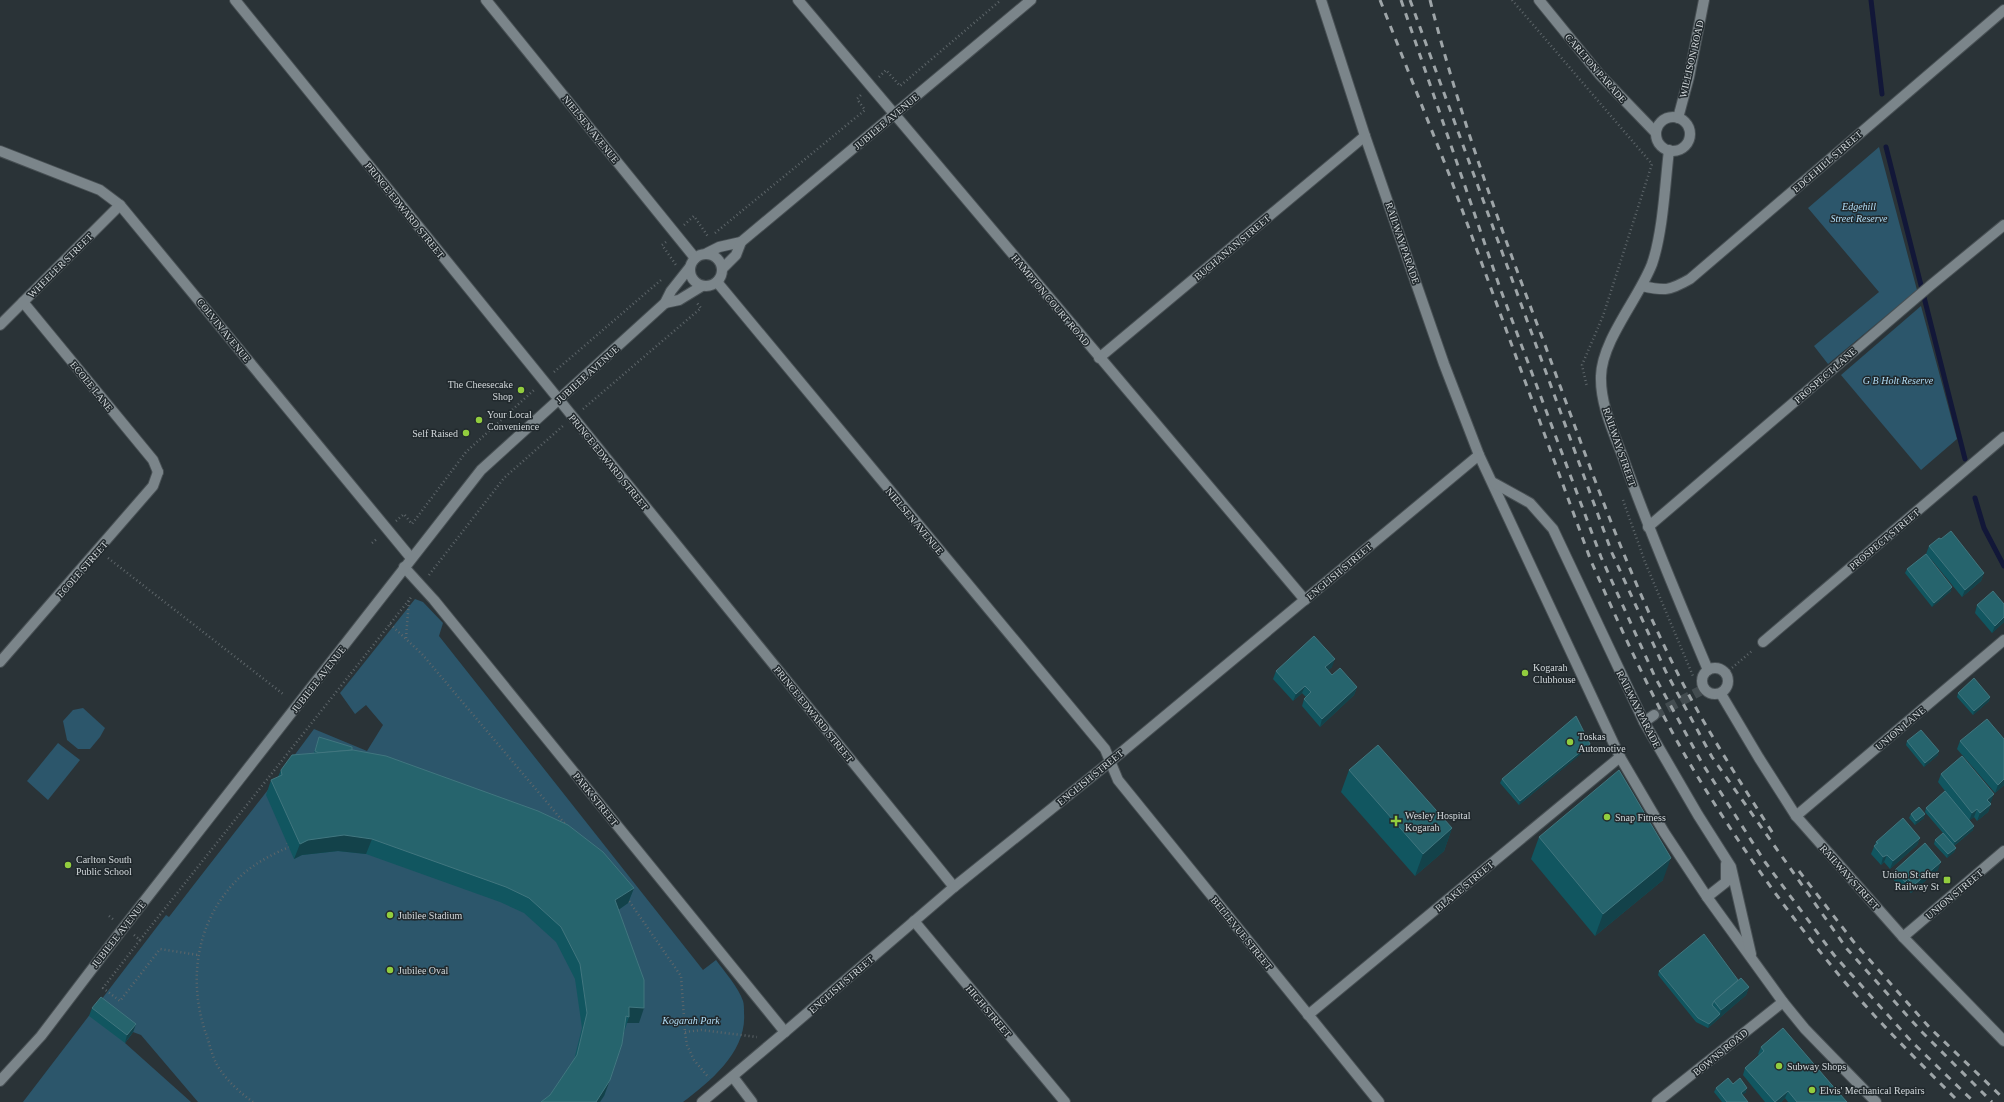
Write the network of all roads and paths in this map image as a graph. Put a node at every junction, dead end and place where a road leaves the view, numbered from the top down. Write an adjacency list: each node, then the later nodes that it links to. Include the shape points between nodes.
1 (235, 0): 35 (street, PRINCE EDWARD STREET)
2 (486, 0): 20 (street, NIELSEN AVENUE)
3 (798, 0): 11 (street, HAMPTON COURT ROAD)
4 (1001, 0): 11 (path, via 900,86 886,70)
5 (1031, 0): 12 (street, JUBILEE AVENUE)
6 (1321, 0): 15 (street, RAILWAY PARADE)
7 (1512, 0): 36 (path, via 1652,164 1603,316 1582,365)
8 (1539, 0): 14 (street, CARLTON PARADE, via 1600,75)
9 (1704, 0): 13 (street, WILLISON ROAD)
10 (2004, 10): 29 (street, EDGEHILL STREET, via 1690,279 1673,288 1660,290)
11 (870, 86): 12 (street, HAMPTON COURT ROAD); 20 (path, via 857,99 865,110 709,238 694,216)
12 (894, 114): 21 (street, JUBILEE AVENUE); 34 (street, HAMPTON COURT ROAD)
13 (1678, 118): 14 (street, via 1663,120); 16 (street, via 1687,124 1690,135 1680,149)
14 (1656, 133): 16 (street, via 1658,142)
15 (1365, 136): 34 (street, BUCHANAN STREET); 40 (street, RAILWAY PARADE, via 1444,364)
16 (1669, 150): 29 (street, RAILWAY STREET, via 1661,219 1652,263)
17 (0, 151): 18 (street, COLVIN AVENUE, via 100,190)
18 (120, 204): 30 (street, WHEELER STREET); 47 (street, COLVIN AVENUE)
19 (2004, 225): 45 (street, PROSPECT LANE)
20 (675, 234): 23 (street, NIELSEN AVENUE); 24 (path, via 662,245 677,266)
21 (741, 242): 22 (street, JUBILEE AVENUE, via 719,247); 25 (street, JUBILEE AVENUE, via 736,255)
22 (707, 253): 23 (street); 25 (street, via 716,257)
23 (692, 262): 28 (street, via 691,277); 31 (street, JUBILEE AVENUE)
24 (674, 268)
25 (722, 269): 27 (street)
26 (665, 276): 35 (path)
27 (717, 282): 28 (street); 65 (street, NIELSEN AVENUE, via 1105,750)
28 (702, 286): 31 (street, JUBILEE AVENUE, via 679,300)
29 (1642, 286): 45 (street, RAILWAY STREET, via 1616,332 1606,354 1601,375 1604,402)
30 (23, 302): 33 (street, WHEELER STREET); 41 (street, ECOLE LANE, via 153,460)
31 (665, 304): 37 (street, JUBILEE AVENUE)
32 (701, 308): 38 (path)
33 (0, 325)
34 (1099, 358): 51 (street, HAMPTON COURT ROAD)
35 (543, 381): 37 (street, PRINCE EDWARD STREET); 44 (path, via 466,452 412,524)
36 (1588, 393)
37 (558, 400): 38 (street, PRINCE EDWARD STREET); 47 (street, JUBILEE AVENUE, via 481,470)
38 (573, 417): 49 (path, via 504,478); 71 (street, PRINCE EDWARD STREET)
39 (2004, 437): 55 (street, PROSPECT STREET)
40 (1479, 455): 42 (street, RAILWAY PARADE); 51 (street, ENGLISH STREET)
41 (158, 472): 46 (street, ECOLE STREET, via 153,486)
42 (1494, 483): 63 (street, RAILWAY PARADE, via 1530,503 1553,529); 64 (street, RAILWAY PARADE)
43 (1621, 496): 59 (path, via 1645,562)
44 (404, 514)
45 (1648, 527): 57 (street, RAILWAY STREET)
46 (99, 550): 56 (street, ECOLE STREET); 60 (path)
47 (411, 558): 48 (street, JUBILEE AVENUE)
48 (404, 567): 49 (street, PARK STREET); 75 (street, JUBILEE AVENUE)
49 (421, 585): 50 (path); 83 (street, PARK STREET)
50 (409, 600): 52 (path); 53 (path)
51 (1305, 600): 65 (street, ENGLISH STREET)
52 (390, 624): 53 (path); 77 (path)
53 (406, 638): 67 (path)
54 (2004, 640): 66 (street, UNION LANE)
55 (1763, 642): 58 (path)
56 (0, 662)
57 (1708, 670): 58 (street, via 1716,668); 61 (street, via 1702,680 1702,689 1710,694)
58 (1726, 673): 61 (street, via 1729,684)
59 (1693, 676)
60 (283, 694)
61 (1721, 694): 66 (street, RAILWAY STREET)
62 (1654, 715): 63 (street)
63 (1644, 722): 70 (street, RAILWAY PARADE)
64 (1620, 757): 72 (street, RAILWAY PARADE, via 1664,832); 81 (street, BLAKE STREET)
65 (1110, 761): 71 (street, ENGLISH STREET); 81 (street, BELLEVUE STREET, via 1118,780)
66 (1796, 816): 76 (street, RAILWAY STREET)
67 (566, 826)
68 (294, 839): 78 (path, via 287,842 289,847 258,863 228,889 204,933)
69 (2004, 852): 76 (street, UNION STREET)
70 (1723, 855): 72 (street, via 1726,882); 79 (street, RAILWAY PARADE, via 1735,879)
71 (954, 886): 74 (street, ENGLISH STREET)
72 (1707, 896): 79 (street, RAILWAY PARADE)
73 (627, 897): 82 (path, via 681,976)
74 (914, 921): 83 (street, ENGLISH STREET); 92 (street, HIGH STREET)
75 (124, 927): 77 (path); 87 (street, JUBILEE AVENUE, via 41,1036)
76 (1903, 937): 85 (street, RAILWAY STREET)
77 (140, 940): 78 (path, via 103,988 120,1001 160,949)
78 (198, 955): 89 (path, via 197,997 216,1062 226,1077)
79 (1751, 957): 80 (street, RAILWAY PARADE)
80 (1783, 1002): 94 (street, BOWNS ROAD); 95 (street, RAILWAY PARADE)
81 (1308, 1015): 93 (street, BELLEVUE STREET)
82 (685, 1032): 84 (path, via 701,1030); 88 (path, via 687,1045 694,1060)
83 (785, 1032): 84 (street, ENGLISH STREET)
84 (777, 1040): 86 (street, ENGLISH STREET)
85 (2004, 1041)
86 (733, 1077): 88 (street, ENGLISH STREET); 91 (street)
87 (0, 1081)
88 (718, 1089): 90 (street, ENGLISH STREET)
89 (253, 1102)
90 (702, 1102)
91 (752, 1102)
92 (1065, 1102)
93 (1379, 1102)
94 (1657, 1102)
95 (1876, 1102)

